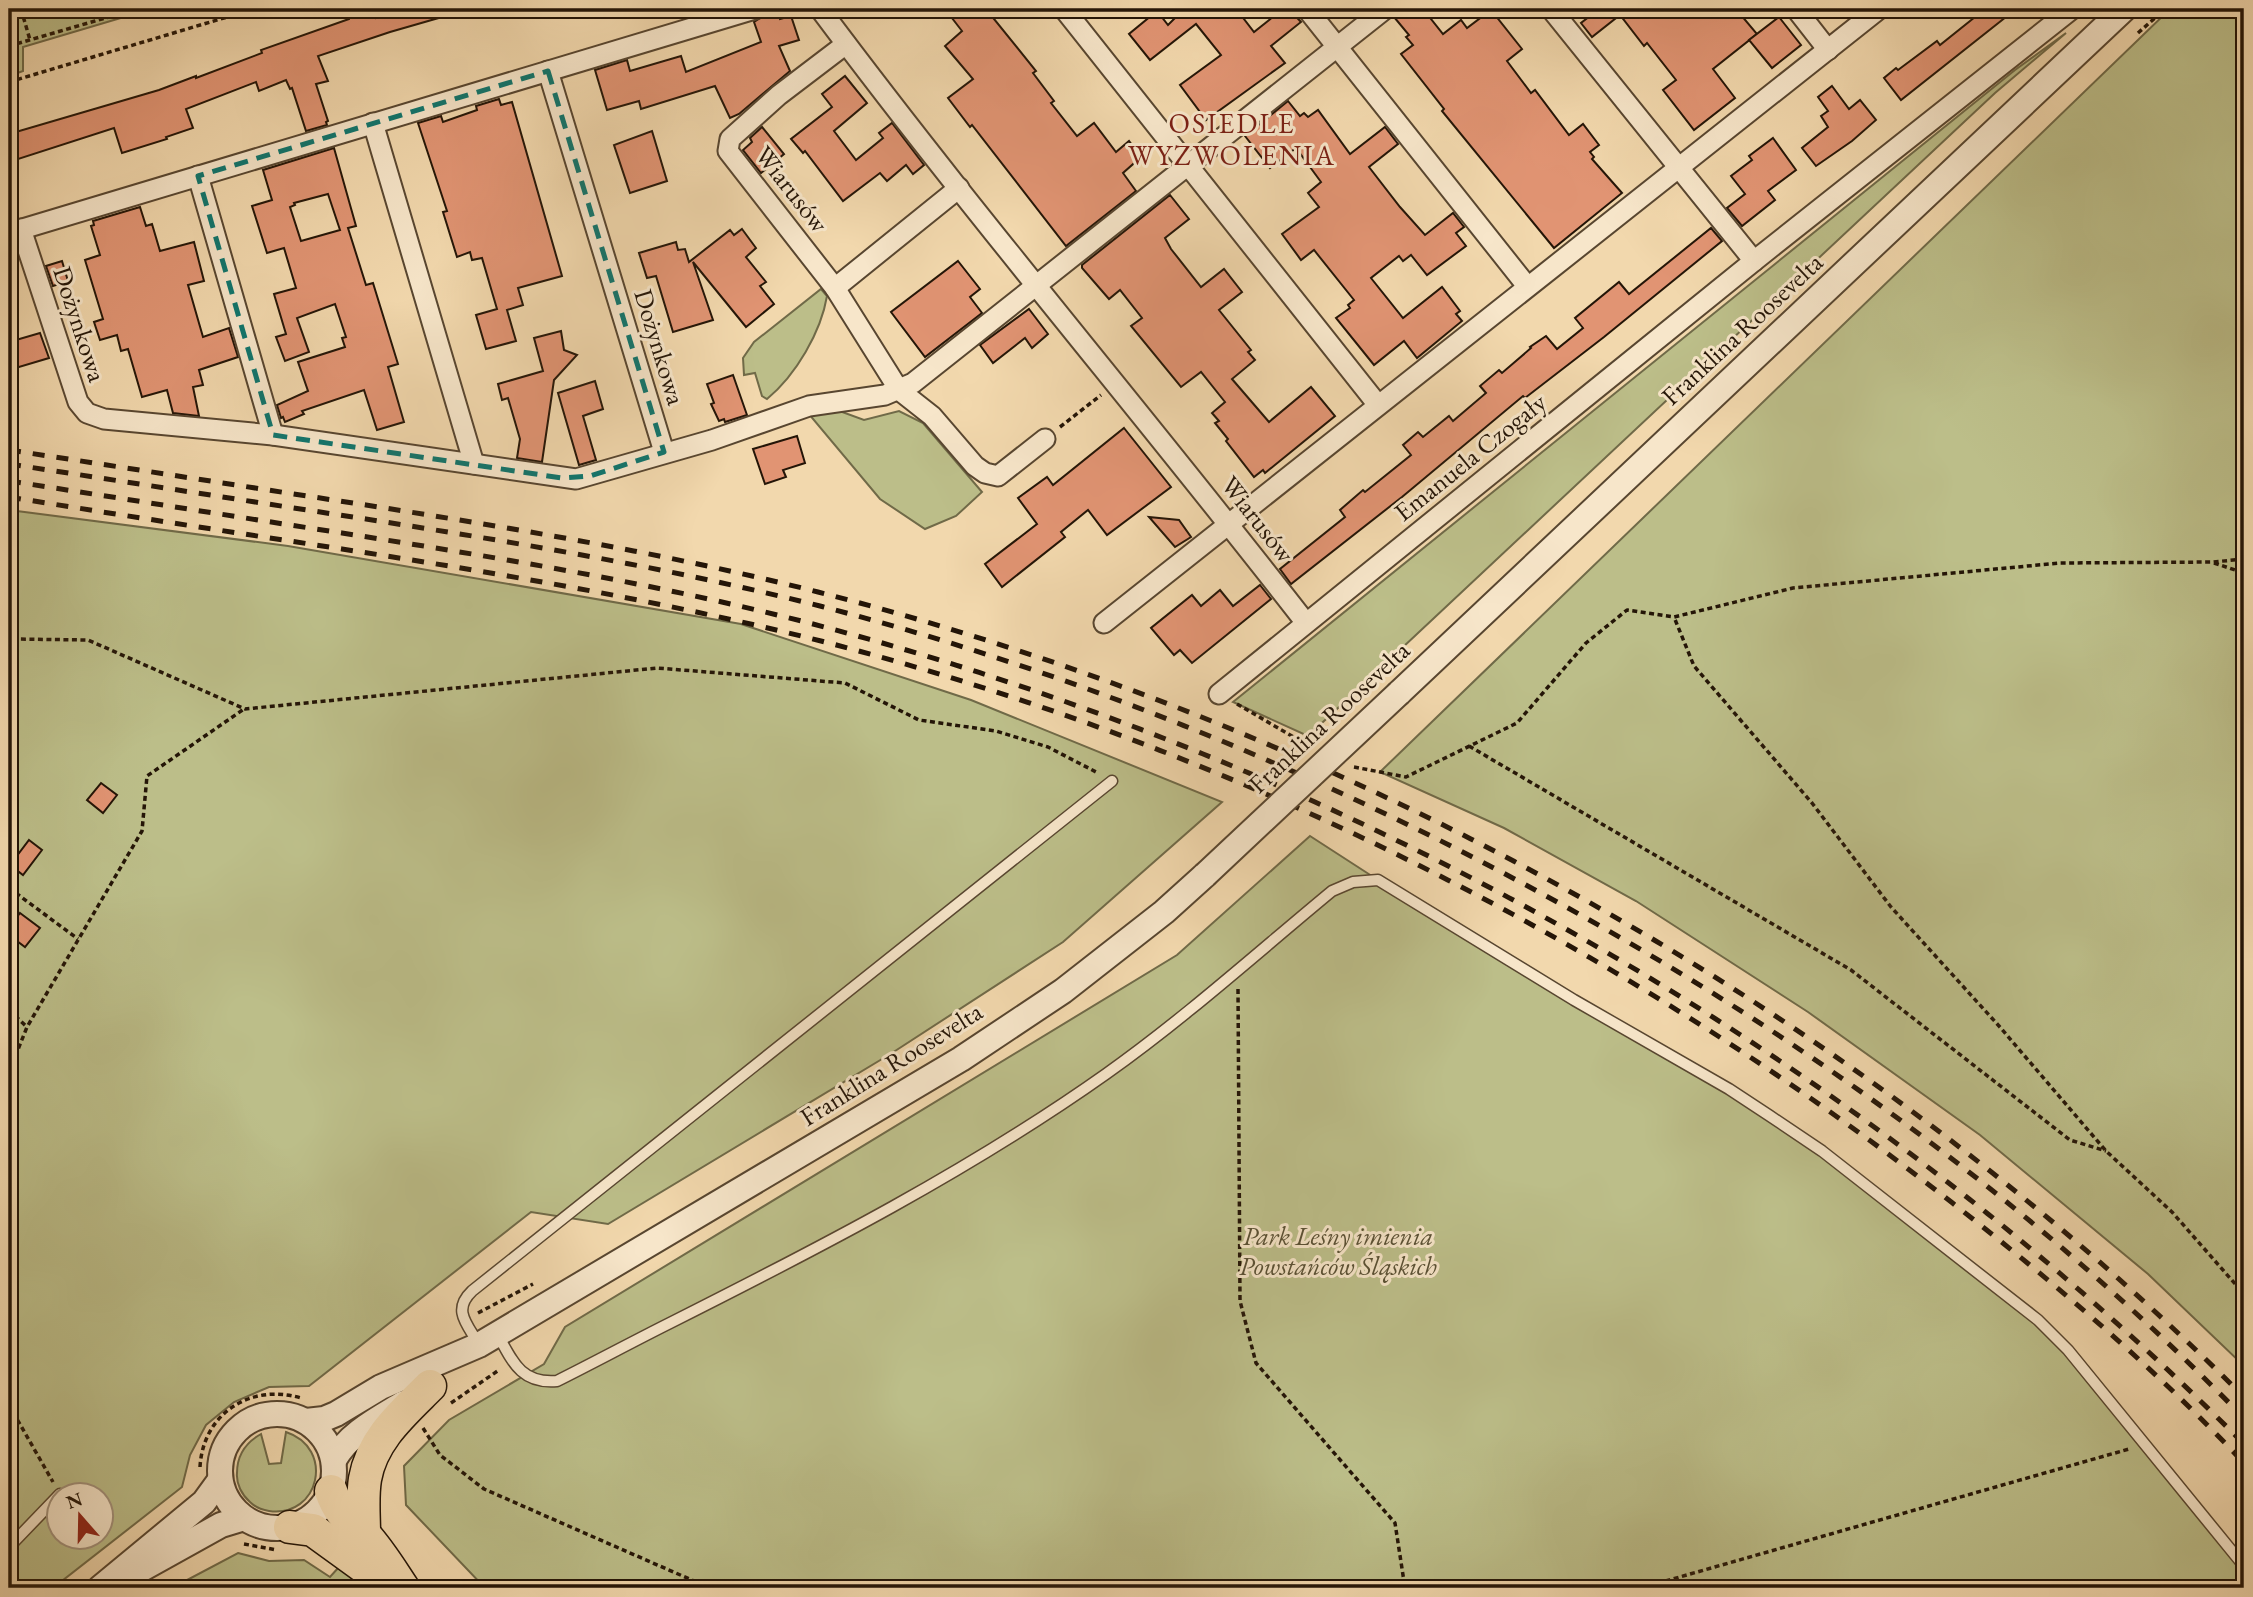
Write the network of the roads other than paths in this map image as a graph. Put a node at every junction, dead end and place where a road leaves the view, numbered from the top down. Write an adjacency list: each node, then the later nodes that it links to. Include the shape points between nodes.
1 (755, 9): 14 (street, Dożynkowa)
2 (820, 9): 11 (street, Wiarusów)
3 (1064, 9): 16 (street)
4 (1307, 9): 12 (street)
5 (1385, 9): 12 (street)
6 (1550, 9): 17 (street)
7 (1796, 9): 13 (street)
8 (1879, 9): 13 (street)
9 (2072, 9): 21 (street, Emanuela Czogały)
10 (2124, 9): 36 (street, Franklina Roosevelta, bridge, via 1164,912 1063,991 961,1059)
11 (846, 44): 19 (street, Wiarusów); 24 (street, Wiarusów, via 730,139 728,150)
12 (1338, 47): 16 (street); 23 (street)
13 (1828, 50): 17 (street)
14 (548, 71): 15 (street, Dożynkowa); 29 (street, Dożynkowa)
15 (373, 123): 18 (street, Dożynkowa); 30 (street)
16 (1189, 166): 22 (street); 26 (street)
17 (1679, 167): 21 (street); 23 (street)
18 (198, 176): 20 (street, Dożynkowa); 27 (street)
19 (959, 188): 22 (street, Wiarusów); 24 (street)
20 (15, 231): 27 (street, Dożynkowa, via 78,402 87,413 104,419)
21 (1754, 261): 33 (street, Emanuela Czogały)
22 (1037, 286): 25 (street); 31 (street, Wiarusów)
23 (1527, 286): 26 (street)
24 (835, 288): 25 (street, Wiarusów)
25 (899, 390): 28 (street, Wiarusów, via 932,416 985,473 998,476); 29 (street, via 809,406)
26 (1378, 405): 31 (street)
27 (273, 435): 30 (street, Dożynkowa)
28 (1045, 439)
29 (664, 452): 30 (street, Dożynkowa, via 576,479)
30 (474, 464)
31 (1229, 524): 32 (street); 33 (street, Wiarusów)
32 (1104, 623)
33 (1306, 624): 34 (street, Emanuela Czogały)
34 (1219, 694)
35 (1112, 781): 36 (lane, via 464,1298 465,1321)
36 (489, 1340): 37 (street, Franklina Roosevelta); 38 (street, Franklina Roosevelta, via 381,1387 324,1419); 46 (lane, via 524,1374 544,1382 558,1381 779,1268 907,1199 1105,1075 1176,1022 1332,891 1353,882 1378,880 1729,1089 1822,1151 2038,1320 2068,1350)
37 (430, 1386): 40 (street, Franklina Roosevelta, via 351,1437 339,1450); 44 (main road, via 381,1437 369,1462 364,1480)
38 (305, 1410): 39 (street, via 250,1419 225,1445); 40 (street, via 329,1445)
39 (210, 1476): 42 (street); 47 (street, via 204,1502)
40 (332, 1476): 43 (street, via 323,1505); 44 (main road, via 336,1506)
41 (46, 1509): 45 (lane)
42 (244, 1518): 43 (street, via 254,1524); 48 (street, via 220,1525)
43 (290, 1527): 49 (main road, via 313,1530)
44 (364, 1534): 50 (main road)
45 (9, 1547)
46 (2244, 1566)
47 (100, 1588)
48 (106, 1588)
49 (393, 1588)
50 (403, 1588)

